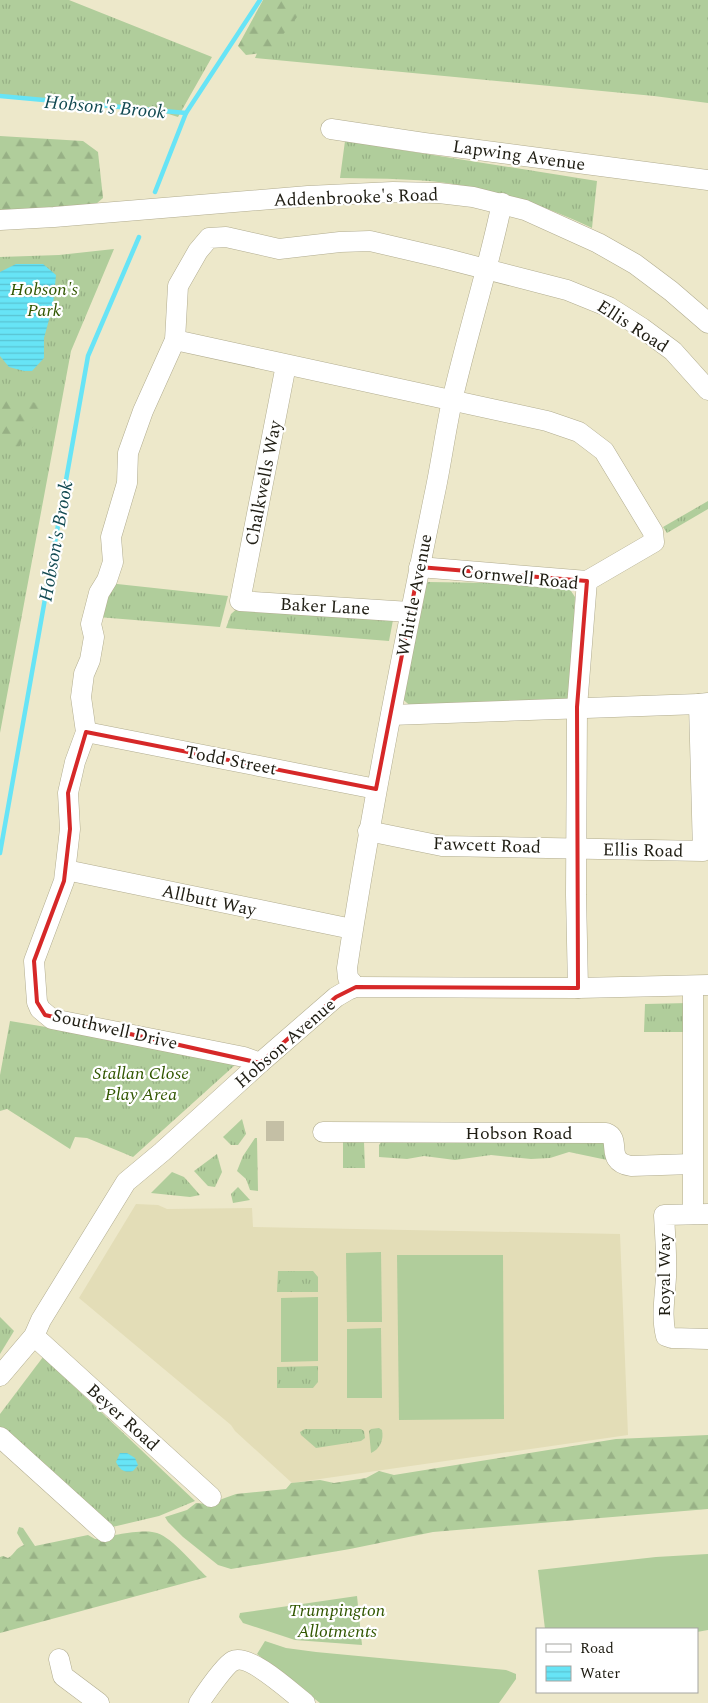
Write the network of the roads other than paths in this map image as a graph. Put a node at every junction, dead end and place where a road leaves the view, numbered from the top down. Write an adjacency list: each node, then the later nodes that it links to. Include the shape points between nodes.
1 (331, 129): 2 (street, Lapwing Avenue)
2 (708, 180)
3 (502, 203): 4 (street, Addenbrooke's Road, via 439,194 393,192); 5 (street, Whittle Avenue); 6 (street, Addenbrooke's Road, via 532,212 606,247)
4 (0, 220)
5 (486, 270): 7 (street, Southwell Drive, via 370,241 279,249 226,237 209,238 178,286); 9 (street, Ellis Road, via 567,290 609,307 673,351); 10 (street, Whittle Avenue)
6 (705, 313)
7 (175, 340): 8 (street); 18 (street, Southwell Drive, via 128,453 127,483 111,536 113,562 91,624 94,637 81,698)
8 (286, 365): 10 (street); 13 (street, Chalkwells Way)
9 (708, 390)
10 (452, 401): 11 (street, Whittle Avenue); 12 (street, via 547,421 579,432 604,451 653,532 654,542)
11 (419, 568): 12 (street, Cornwell Road); 14 (street, Whittle Avenue)
12 (587, 582): 16 (street, Cornwell Road)
13 (240, 601): 14 (street, Baker Lane)
14 (410, 612): 17 (street, Whittle Avenue)
15 (704, 704): 16 (street); 19 (street, Ellis Road)
16 (577, 708): 17 (street); 22 (street, Cornwell Road)
17 (391, 715): 20 (street, Whittle Avenue)
18 (86, 732): 20 (street, Todd Street); 23 (street, Southwell Drive, via 68,793 70,829)
19 (704, 769): 22 (street, Ellis Road, via 703,851)
20 (376, 789): 21 (street, Whittle Avenue)
21 (368, 831): 22 (street, Fawcett Road, via 442,846); 24 (street, Whittle Avenue)
22 (576, 848): 27 (street, Cornwell Road)
23 (66, 870): 24 (street, Allbutt Way); 28 (street, Southwell Drive, via 34,961 35,991 40,1009 52,1019 244,1056)
24 (352, 929): 26 (street, Whittle Avenue, via 347,968 348,978)
25 (701, 986): 27 (street, Hobson Avenue); 29 (street)
26 (356, 987): 27 (street, Hobson Avenue); 28 (street, Hobson Avenue, via 336,997)
27 (578, 988)
28 (260, 1063): 33 (street, Hobson Avenue, via 126,1182)
29 (700, 1113): 31 (street)
30 (323, 1132): 31 (street, Hobson Road, via 606,1133 613,1138 615,1154 621,1163 632,1166)
31 (692, 1164): 32 (street)
32 (700, 1214): 34 (street, Royal Way, via 664,1215 664,1328 666,1336 672,1338)
33 (34, 1336): 35 (street, Hobson Avenue); 37 (street, Beyer Road)
34 (708, 1339)
35 (0, 1376)
36 (0, 1437): 38 (street)
37 (211, 1497)
38 (104, 1532)
39 (59, 1659): 40 (street, via 63,1676)
40 (99, 1703)
41 (199, 1703): 42 (street, via 233,1661 242,1660 254,1664)
42 (305, 1703)

